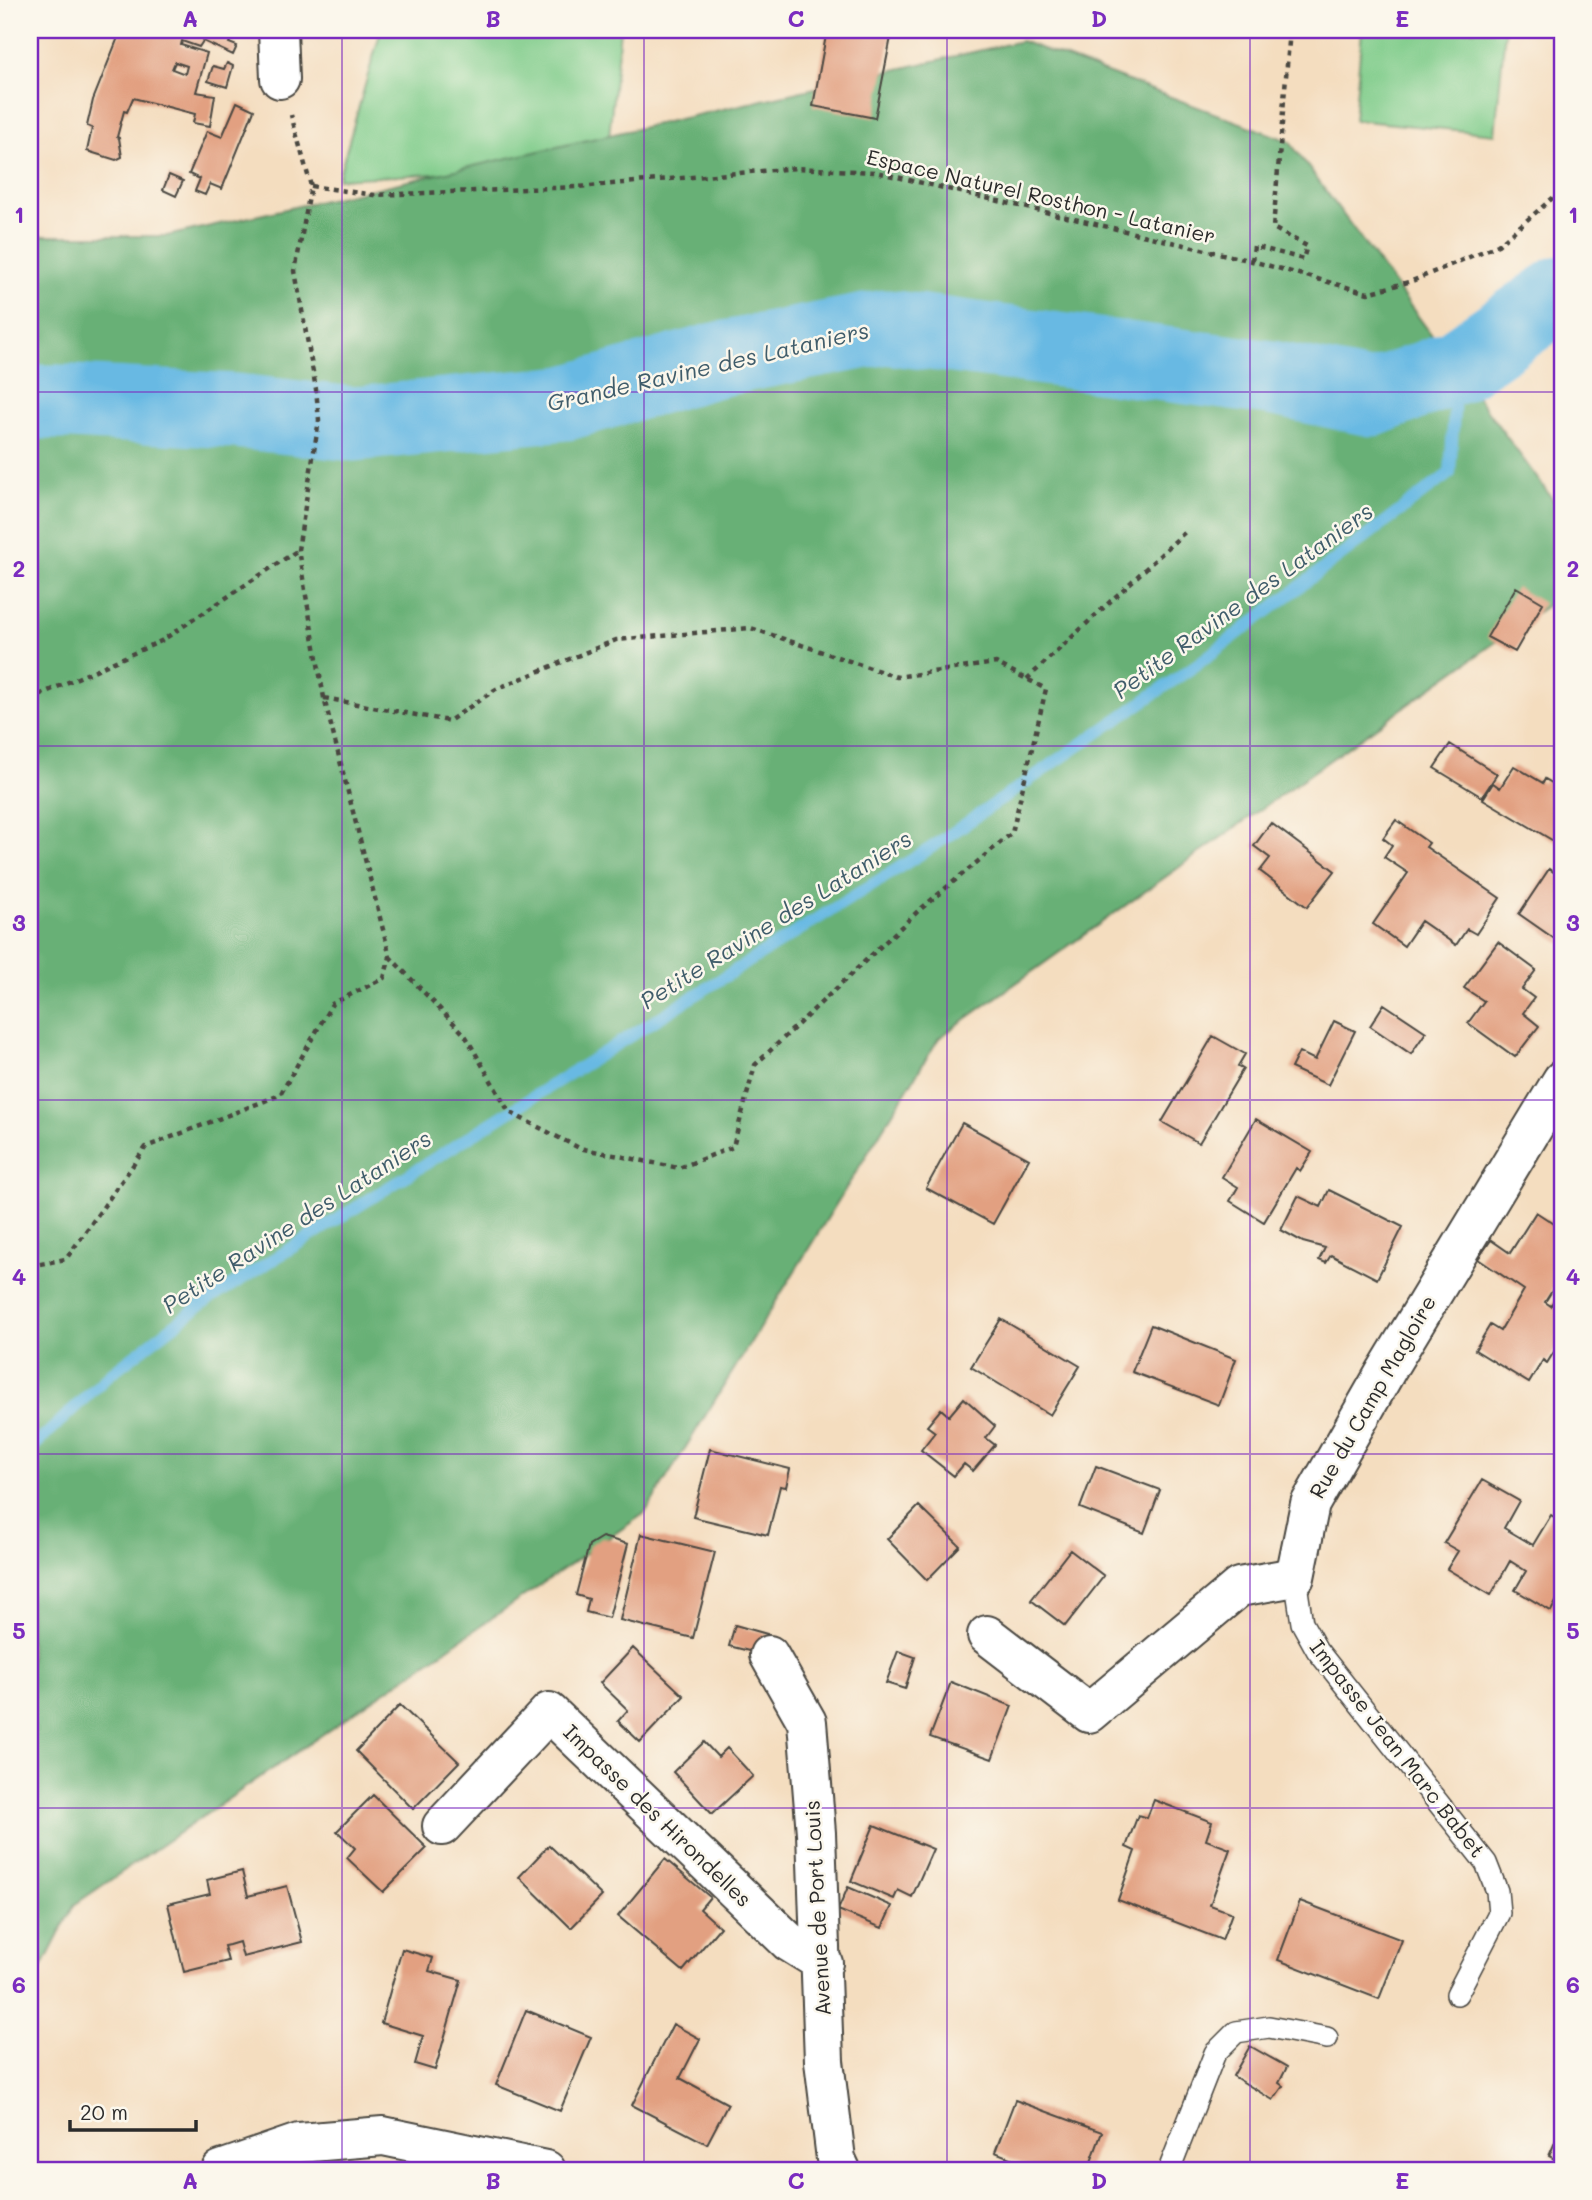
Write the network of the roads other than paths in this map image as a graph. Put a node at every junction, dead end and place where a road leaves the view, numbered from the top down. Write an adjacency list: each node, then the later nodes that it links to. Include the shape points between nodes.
1 (278, 30): 2 (street)
2 (280, 79)
3 (1562, 1080): 4 (street, Rue du Camp Magloire, via 1310,1504)
4 (1295, 1577): 5 (street, via 1239,1587 1089,1713); 9 (lane, Impasse Jean Marc Babet, via 1302,1623 1317,1650 1486,1863 1497,1891 1499,1913)
5 (987, 1635)
6 (769, 1656): 8 (street, Avenue de Port Louis, via 807,1722)
7 (442, 1826): 8 (street, Impasse des Hirondelles, via 549,1712 789,1942)
8 (823, 1963): 13 (street, Avenue de Port Louis, via 824,2061)
9 (1457, 1994)
10 (1327, 2038): 14 (lane, via 1269,2027 1236,2032 1215,2053)
11 (221, 2170): 12 (street, via 299,2143 383,2136)
12 (546, 2170)
13 (841, 2170)
14 (1169, 2170)

